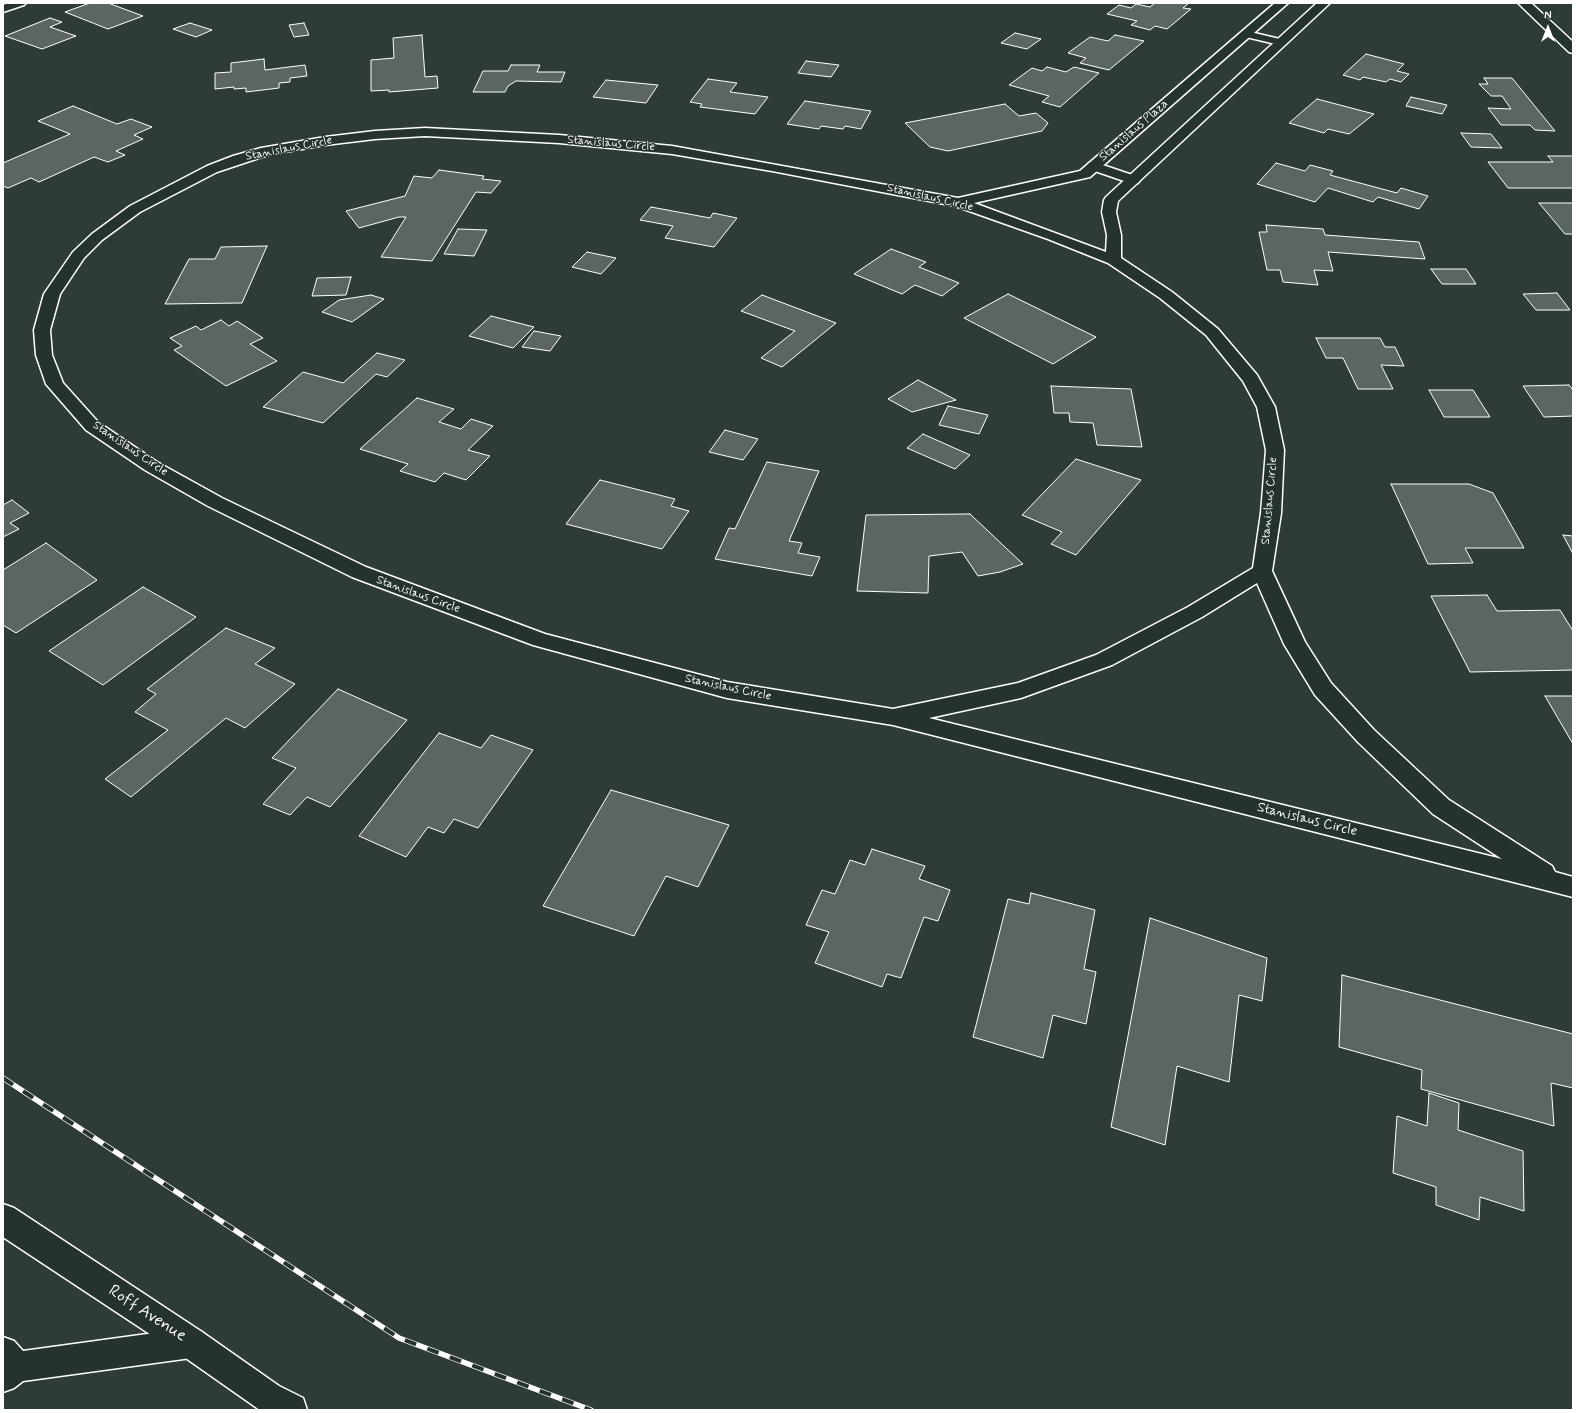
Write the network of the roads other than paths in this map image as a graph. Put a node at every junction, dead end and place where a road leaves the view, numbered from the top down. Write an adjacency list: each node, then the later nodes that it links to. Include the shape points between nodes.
1 (20, 3): 5 (street)
2 (1282, 3): 6 (street, Stanislaus Plaza)
3 (1324, 3): 7 (street)
4 (1524, 3): 8 (street)
5 (3, 9)
6 (1246, 34): 7 (lane); 9 (street, Stanislaus Plaza)
7 (1280, 42): 10 (street)
8 (1573, 49)
9 (1094, 166): 10 (lane); 11 (street, Stanislaus Plaza, via 1085,174)
10 (1133, 180): 12 (street, via 1111,200 1109,212 1114,235)
11 (958, 202): 12 (street, Stanislaus Circle); 14 (street, Stanislaus Circle, via 672,150 559,139 425,132 325,141 238,158 135,209 97,237 78,255 52,294 42,330 44,355 55,384 92,426 152,466 215,502 359,572 540,640 727,690)
12 (1113, 260): 13 (street, Stanislaus Circle, via 1166,294 1212,332 1251,379 1266,407 1275,450 1271,513)
13 (1262, 571): 14 (street, Stanislaus Circle, via 1195,612 1104,660 1021,690); 15 (street, Stanislaus Circle, via 1295,644 1323,689 1366,736 1441,807)
14 (893, 717): 15 (street, Stanislaus Circle)
15 (1566, 885)
16 (3, 1219): 17 (street, Roff Avenue)
17 (191, 1343): 18 (lane); 19 (street, Roff Avenue)
18 (8, 1366)
19 (273, 1406)

